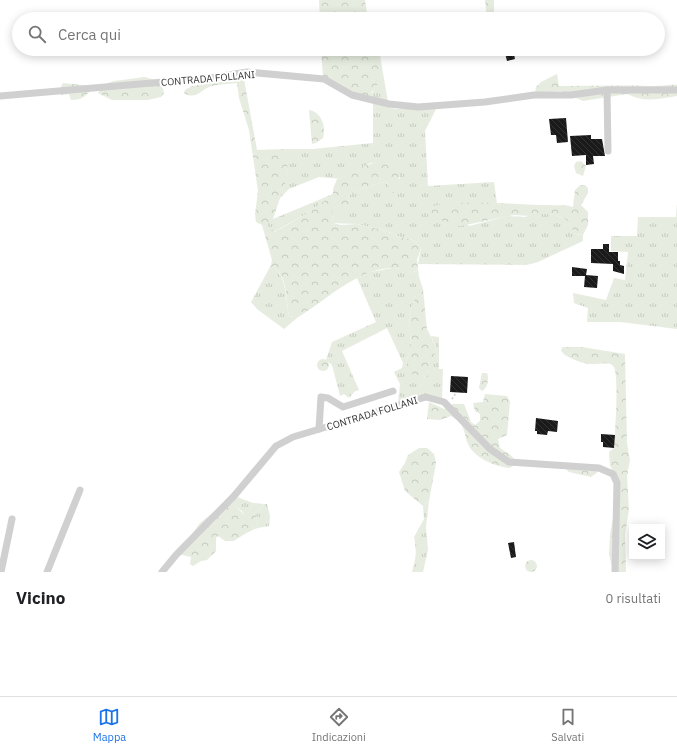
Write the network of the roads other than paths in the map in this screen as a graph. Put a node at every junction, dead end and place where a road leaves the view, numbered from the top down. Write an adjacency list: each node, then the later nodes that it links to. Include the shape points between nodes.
1 (607, 90): 2 (street, CONTRADA FOLLANI); 3 (street, CONTRADA FOLLANI, via 418,107 389,104 352,95 324,79 247,72 210,78); 4 (street)
2 (677, 90)
3 (0, 96)
4 (608, 151)
5 (393, 391): 6 (street, via 343,407 321,397)
6 (318, 429): 11 (street, CONTRADA FOLLANI, via 276,446 234,496); 12 (street, CONTRADA FOLLANI, via 426,397 444,402 490,449 509,462 607,470 613,474 617,483)
7 (80, 490): 10 (street)
8 (12, 519): 9 (street)
9 (1, 572)
10 (47, 572)
11 (162, 572)
12 (615, 572)

